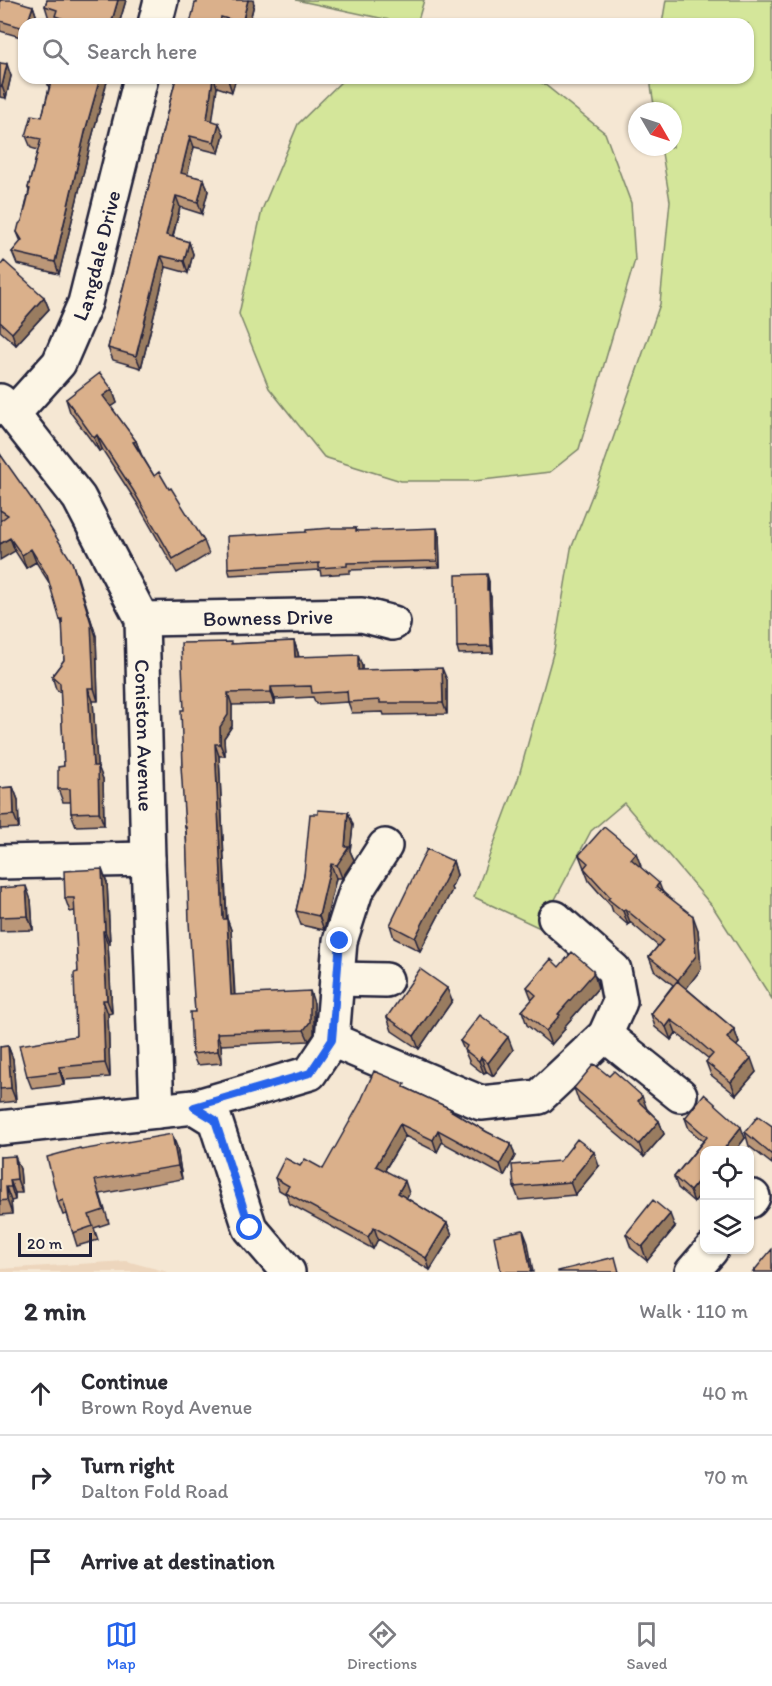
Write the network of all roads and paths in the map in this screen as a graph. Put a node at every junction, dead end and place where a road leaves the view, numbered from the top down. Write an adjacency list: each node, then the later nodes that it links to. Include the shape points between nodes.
1 (161, 0): 2 (street)
2 (156, 18)
3 (140, 84): 4 (street, Langdale Drive, via 85,303 59,363)
4 (7, 408): 5 (street, Coniston Avenue, via 79,498)
5 (142, 619): 6 (street, Bowness Drive, via 362,615); 8 (street, Coniston Avenue)
6 (393, 623)
7 (385, 846): 11 (street, via 356,891 340,941)
8 (148, 859): 9 (street); 17 (street, Coniston Avenue)
9 (0, 862)
10 (555, 918): 13 (street, via 614,969 620,1002)
11 (337, 978): 12 (street); 14 (street)
12 (386, 980)
13 (605, 1035): 14 (street, via 539,1097 482,1103); 15 (street)
14 (332, 1040): 16 (street, via 310,1073)
15 (680, 1095)
16 (194, 1107): 17 (street); 20 (street, via 215,1120 250,1228)
17 (157, 1112): 18 (street)
18 (0, 1128)
19 (708, 1254): 21 (street)
20 (288, 1272)
21 (692, 1272)

